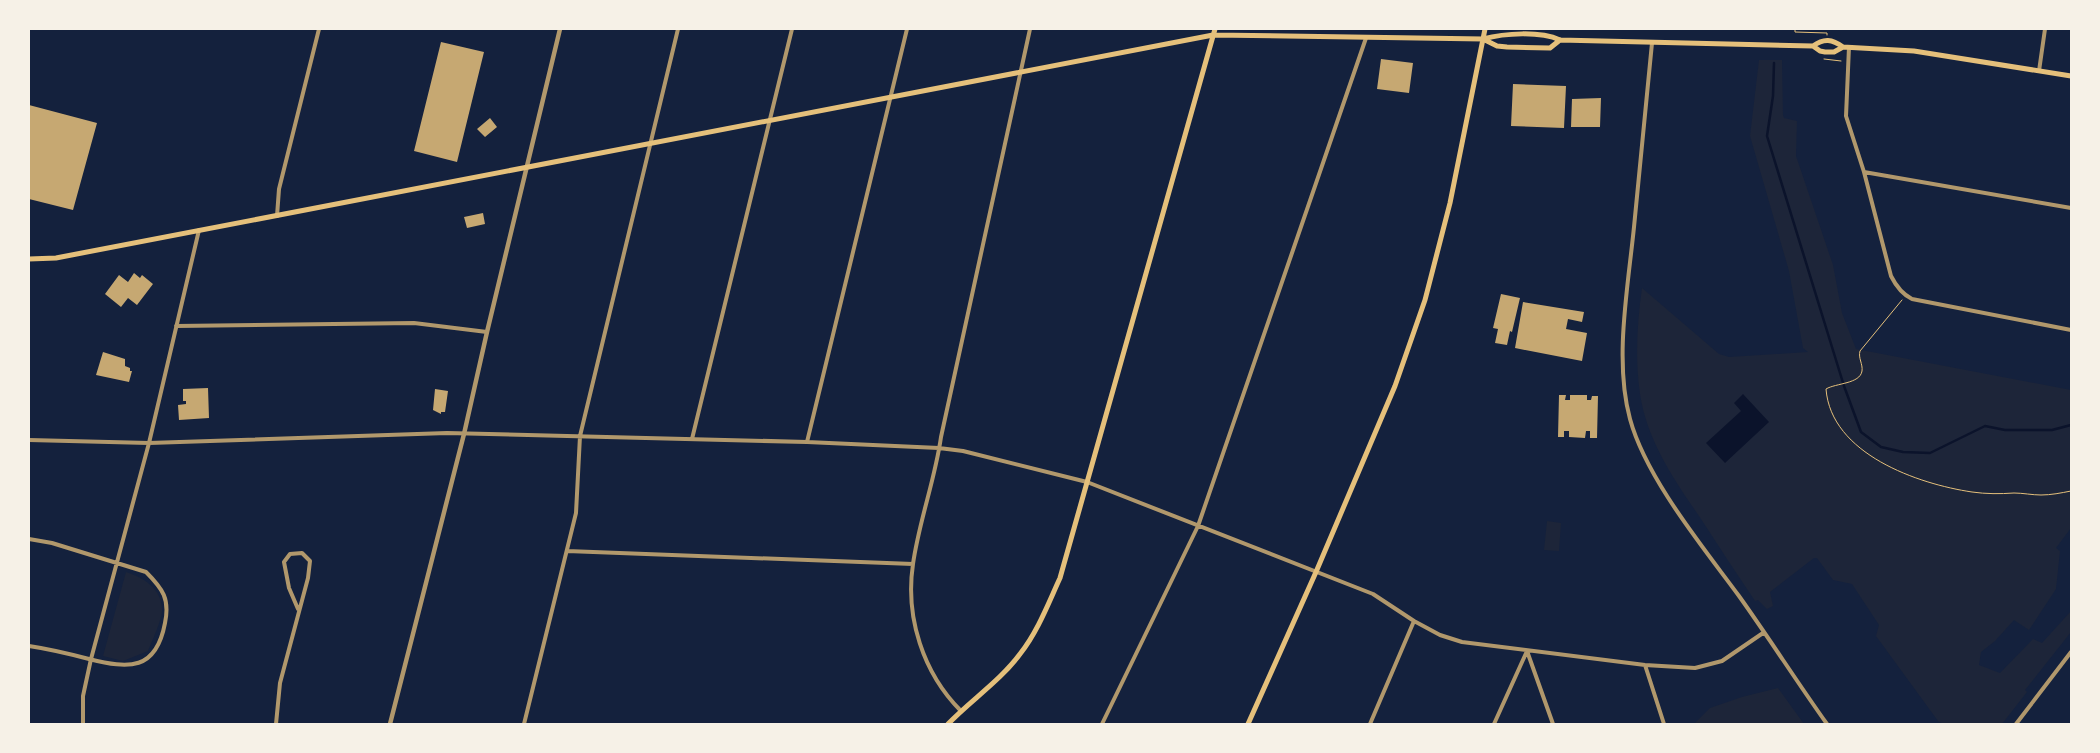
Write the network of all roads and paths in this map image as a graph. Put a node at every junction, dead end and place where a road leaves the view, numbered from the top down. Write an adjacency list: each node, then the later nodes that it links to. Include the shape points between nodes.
1 (319, 29): 29 (street, via 279,189)
2 (560, 29): 26 (street)
3 (678, 29): 25 (street)
4 (792, 29): 24 (street)
5 (907, 29): 23 (street)
6 (1030, 29): 20 (street)
7 (1485, 29): 13 (main road)
8 (1795, 29): 11 (path, via 1795,32)
9 (2045, 29): 21 (street)
10 (1214, 32): 12 (main road); 20 (main road); 43 (main road)
11 (1827, 33)
12 (1366, 38): 13 (main road); 45 (street)
13 (1483, 39): 14 (main road, via 1500,34 1551,36); 14 (main road, via 1497,46 1550,48); 50 (main road, via 1450,203 1425,300 1395,386)
14 (1560, 40): 15 (main road)
15 (1652, 43): 16 (main road); 53 (street, via 1627,292 1624,391 1630,420 1660,483)
16 (1813, 46): 17 (main road, via 1825,52); 17 (main road, via 1820,40 1826,40)
17 (1846, 47): 21 (main road, via 1914,51); 27 (street, via 1846,116)
18 (1824, 60): 19 (path)
19 (1841, 61)
20 (1022, 71): 23 (main road); 42 (street)
21 (2039, 71): 22 (main road)
22 (2071, 76)
23 (891, 95): 24 (main road); 40 (street)
24 (770, 119): 25 (main road); 38 (street)
25 (650, 143): 26 (main road); 37 (street)
26 (526, 168): 29 (main road); 35 (street)
27 (1864, 172): 28 (street); 34 (street, via 1891,276 1905,296)
28 (2071, 208)
29 (277, 216): 30 (main road)
30 (199, 230): 31 (main road, via 56,258); 33 (street)
31 (29, 259)
32 (1902, 300): 44 (path, via 1860,351 1860,376 1826,389 1829,406 1849,437 1891,468 1973,492 2041,495)
33 (176, 326): 35 (street, via 414,323); 41 (street)
34 (2071, 330)
35 (487, 332): 36 (street)
36 (464, 434): 37 (street); 41 (street); 62 (street)
37 (580, 436): 38 (street); 47 (street, via 576,513)
38 (692, 439): 40 (street)
39 (29, 440): 41 (street)
40 (807, 442): 42 (street)
41 (149, 443): 48 (street)
42 (939, 448): 43 (street); 49 (street)
43 (1087, 482): 45 (street); 59 (main road, via 1060,578 1032,637 1004,672)
44 (2071, 491)
45 (1198, 526): 50 (street); 65 (street)
46 (29, 539): 48 (street)
47 (567, 551): 49 (street); 63 (street)
48 (118, 562): 57 (street); 57 (street, via 146,572 157,583 168,609 163,633 154,652 130,666)
49 (913, 564): 59 (street, via 914,618 921,651 941,688)
50 (1316, 572): 52 (street, via 1373,594); 66 (main road)
51 (298, 609): 51 (street, via 310,562 302,553 290,554 284,562); 61 (street, via 280,683)
52 (1414, 621): 55 (street, via 1462,642); 67 (street)
53 (1763, 633): 58 (street, via 1736,653 1708,666); 71 (street)
54 (29, 646): 57 (street)
55 (1527, 651): 58 (street); 68 (street); 69 (street)
56 (2071, 652): 72 (street)
57 (91, 659): 60 (street, via 82,696)
58 (1645, 665): 70 (street)
59 (961, 711): 64 (main road)
60 (83, 724)
61 (276, 724)
62 (390, 724)
63 (524, 724)
64 (948, 724)
65 (1102, 724)
66 (1248, 724)
67 (1370, 724)
68 (1494, 724)
69 (1553, 724)
70 (1664, 724)
71 (1827, 724)
72 (2016, 724)

